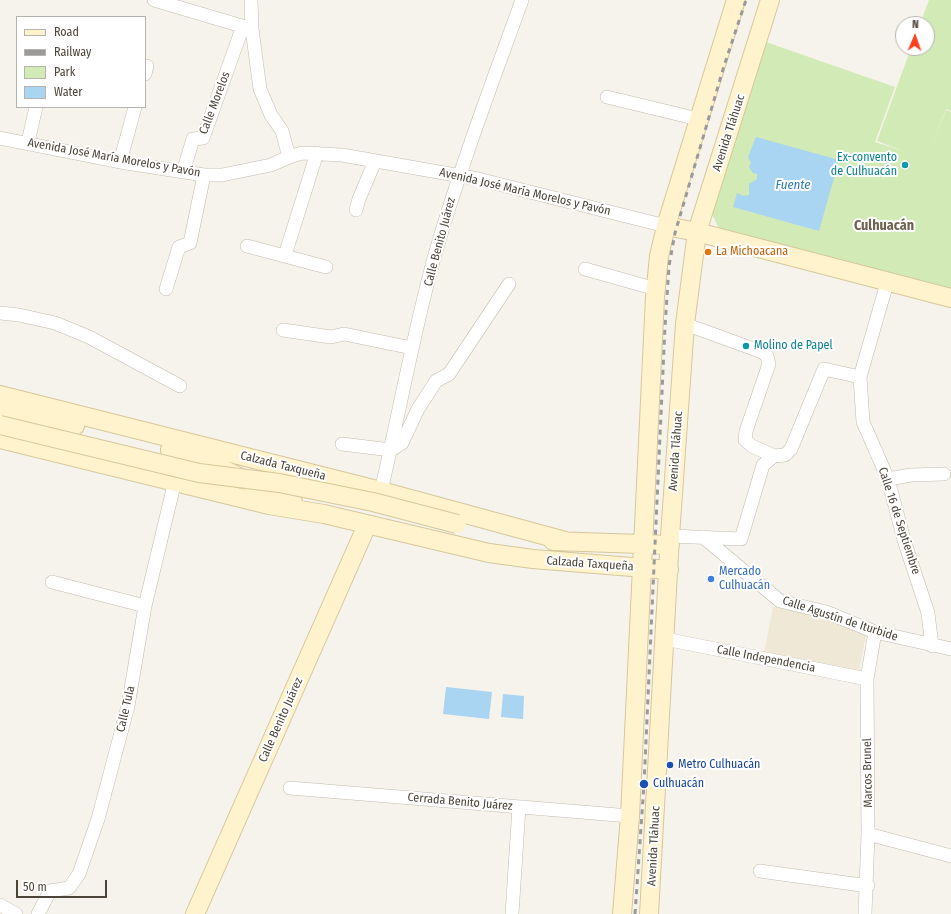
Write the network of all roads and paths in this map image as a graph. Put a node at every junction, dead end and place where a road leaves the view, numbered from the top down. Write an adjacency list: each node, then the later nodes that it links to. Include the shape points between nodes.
1 (154, 0): 6 (street)
2 (252, 0): 6 (street, Calle Morelos)
3 (522, 0): 19 (street, Calle Benito Juárez)
4 (736, 0): 10 (main road)
5 (770, 0): 22 (main road, Avenida Tláhuac)
6 (248, 28): 14 (street, Calle Morelos, via 260,89 271,115 282,131); 17 (street, Calle Morelos, via 203,138 193,139)
7 (607, 97): 10 (street)
8 (36, 108): 12 (street)
9 (135, 108): 16 (street)
10 (698, 119): 21 (main road)
11 (0, 138): 12 (street, Avenida José María Morelos y Pavón)
12 (28, 142): 16 (street, Avenida José María Morelos y Pavón)
13 (317, 153): 14 (street, Avenida José María Morelos y Pavón, via 302,153); 15 (street, Avenida José María Morelos y Pavón); 24 (street)
14 (289, 157): 18 (street, Avenida José María Morelos y Pavón, via 271,165 246,171)
15 (375, 161): 19 (street, Avenida José María Morelos y Pavón); 20 (street)
16 (120, 162): 17 (street, Avenida José María Morelos y Pavón)
17 (183, 172): 18 (street, Avenida José María Morelos y Pavón)
18 (204, 175): 29 (street, via 190,243 179,247)
19 (459, 175): 21 (street, Avenida José María Morelos y Pavón); 35 (street, Calle Benito Juárez, via 434,259)
20 (356, 210)
21 (666, 226): 22 (main road, Avenida José María Morelos y Pavón); 30 (main road)
22 (697, 232): 27 (main road, Avenida José María Morelos y Pavón); 33 (main road, Avenida Tláhuac)
23 (247, 246): 24 (street)
24 (285, 255): 25 (street)
25 (326, 267)
26 (585, 269): 30 (street)
27 (886, 283): 31 (main road, Avenida José María Morelos y Pavón); 36 (street, Calle 16 de Septiembre)
28 (509, 284): 43 (street, via 449,374 436,381 418,409 402,443)
29 (166, 289)
30 (656, 289): 54 (main road)
31 (951, 298)
32 (0, 313): 37 (street, via 55,323 89,337)
33 (685, 324): 44 (street, via 767,356 769,364 745,440); 53 (main road, Avenida Tláhuac)
34 (283, 330): 35 (street, via 331,337 344,334)
35 (412, 348): 43 (street, Calle Benito Juárez)
36 (860, 378): 44 (street, via 824,368 791,448 785,455); 46 (street, Calle 16 de Septiembre, via 863,422)
37 (180, 386)
38 (0, 395): 48 (main road, Calzada Taxqueña)
39 (0, 409): 49 (main road, Calzada Taxqueña, via 154,445 202,460)
40 (0, 425): 52 (main road, Calzada Taxqueña, bridge, via 199,473 278,483 366,500 526,542)
41 (0, 439): 47 (main road, Calzada Taxqueña)
42 (342, 444): 43 (street)
43 (390, 450): 48 (street, Calle Benito Juárez)
44 (774, 456): 51 (street, via 763,465 741,539)
45 (944, 474): 46 (street, via 911,475)
46 (888, 480): 61 (street, Calle 16 de Septiembre, via 904,540 928,612)
47 (175, 481): 49 (main road, Calzada Taxqueña, via 269,505); 58 (street, Calle Tula)
48 (381, 491): 52 (main road, Calzada Taxqueña)
49 (324, 514): 50 (main road, Calzada Taxqueña)
50 (367, 525): 55 (main road, Calzada Taxqueña, via 532,560); 74 (main road, Calle Benito Juárez)
51 (703, 537): 53 (street); 59 (street, Calle Agustín de Iturbide, via 780,601 826,612)
52 (565, 541): 54 (main road, Calzada Taxqueña)
53 (670, 541): 54 (main road, Calzada Taxqueña); 56 (main road, Avenida Tláhuac)
54 (643, 544): 55 (main road)
55 (642, 568): 56 (main road, Calzada Taxqueña); 66 (main road)
56 (669, 570): 60 (main road, Avenida Tláhuac)
57 (52, 582): 58 (street)
58 (145, 606): 73 (street, Calle Tula, via 128,706 98,819 79,874 69,888 50,891)
59 (876, 632): 61 (street, Calle Agustín de Iturbide); 63 (street, Marcos Brunel)
60 (665, 639): 63 (street, Calle Independencia); 77 (main road, Avenida Tláhuac)
61 (932, 646): 62 (street, Calle Agustín de Iturbide)
62 (951, 649)
63 (867, 680): 67 (street, Marcos Brunel)
64 (290, 788): 65 (street, Cerrada Benito Juárez)
65 (519, 807): 66 (street, Cerrada Benito Juárez); 75 (street)
66 (630, 816): 76 (main road)
67 (868, 834): 68 (street); 70 (street, Marcos Brunel)
68 (951, 856)
69 (760, 871): 70 (street)
70 (868, 886): 78 (street, Marcos Brunel)
71 (0, 905): 72 (street)
72 (16, 914)
73 (38, 914)
74 (195, 914)
75 (512, 914)
76 (622, 914)
77 (649, 914)
78 (866, 914)

